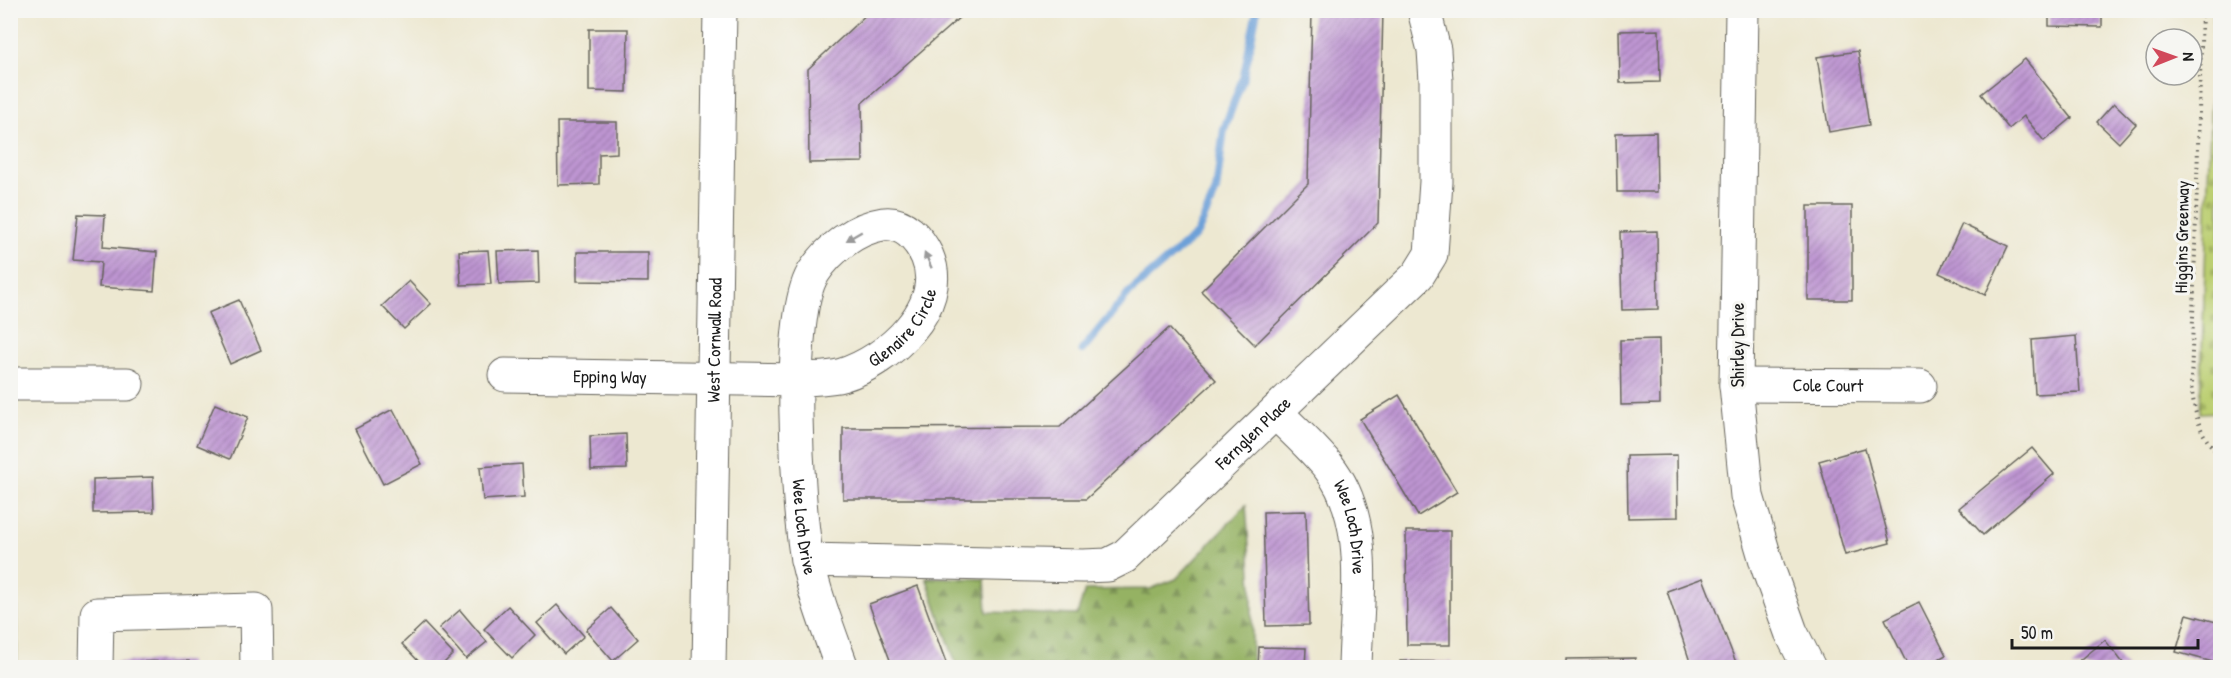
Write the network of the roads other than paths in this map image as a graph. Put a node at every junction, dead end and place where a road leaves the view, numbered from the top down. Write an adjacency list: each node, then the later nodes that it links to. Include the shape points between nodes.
1 (720, 10): 5 (street, West Cornwall Road)
2 (1424, 10): 11 (street, Fernglen Place, via 1434,50 1436,81 1431,254 1418,275)
3 (1743, 10): 9 (street, Shirley Drive)
4 (505, 375): 5 (street, Epping Way)
5 (715, 377): 6 (street, Glenaire Circle); 15 (street, West Cornwall Road)
6 (796, 380): 6 (street, Glenaire Circle, one-way to 6, via 842,375 882,356 920,318 934,271 908,230 892,223 873,226 838,246 813,272 802,305); 12 (street, Wee Loch Drive, via 800,495)
7 (10, 384): 8 (street)
8 (127, 384)
9 (1736, 385): 10 (street, Cole Court); 18 (street, Shirley Drive, via 1747,496 1787,621)
10 (1920, 386)
11 (1276, 413): 12 (street, Fernglen Place, via 1124,557 1108,565); 17 (street, Wee Loch Drive, via 1329,468 1350,507 1357,550)
12 (807, 560): 16 (street, Wee Loch Drive)
13 (96, 668): 14 (street, via 97,614 256,610)
14 (256, 668)
15 (709, 668)
16 (842, 668)
17 (1355, 668)
18 (1809, 668)

